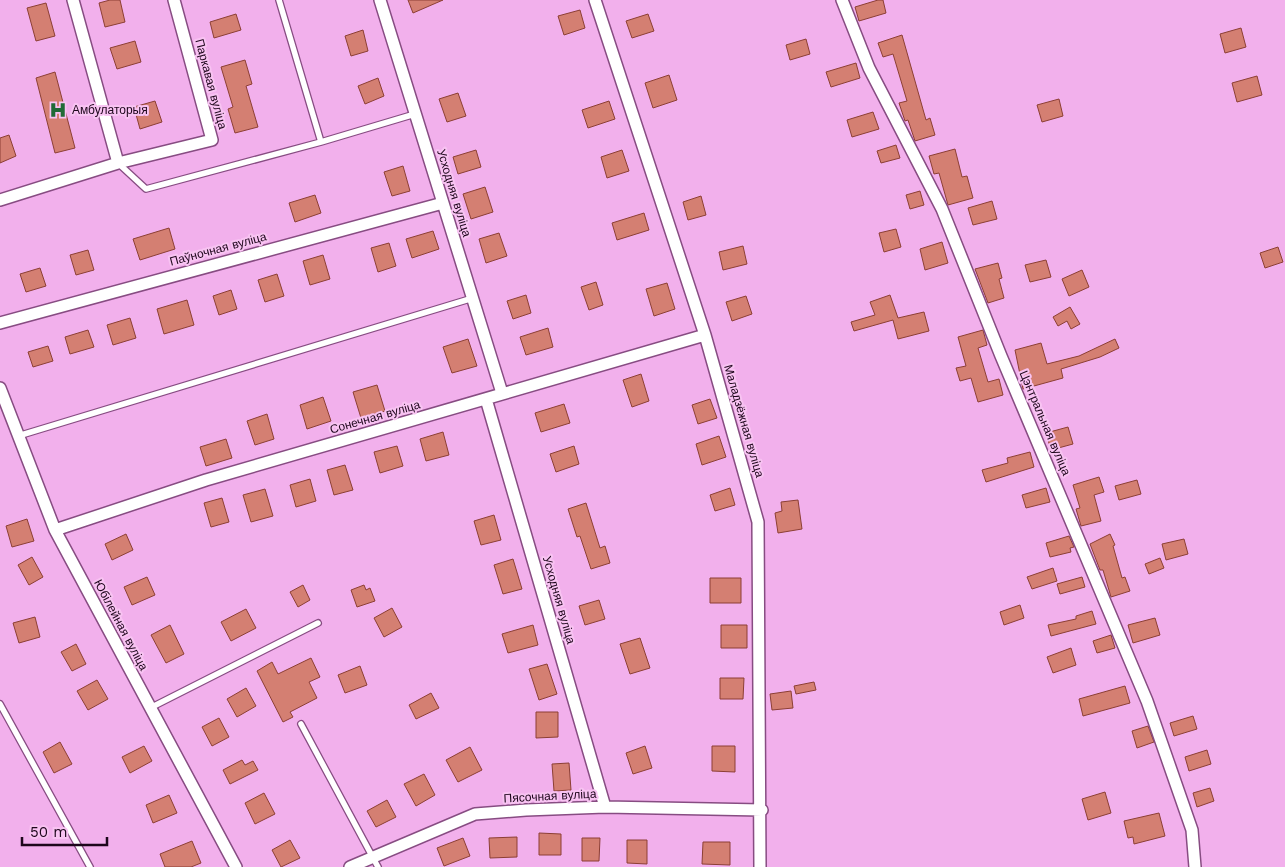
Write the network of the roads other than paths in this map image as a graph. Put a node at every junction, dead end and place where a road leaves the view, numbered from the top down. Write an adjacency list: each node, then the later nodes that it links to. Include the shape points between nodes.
1 (73, 0): 9 (street)
2 (174, 0): 9 (street, Паркавая вуліца, via 212,140)
3 (279, 0): 8 (lane)
4 (380, 0): 7 (street, Усходняя вуліца)
5 (595, 0): 14 (street, Маладзёжная вуліца)
6 (842, 0): 31 (street, Цэнтральная вуліца, via 869,68 942,209 1147,701 1192,830)
7 (416, 114): 8 (lane); 11 (street, Усходняя вуліца)
8 (321, 142): 9 (lane, via 146,188)
9 (118, 163): 10 (street, Паркавая вуліца)
10 (0, 200)
11 (443, 203): 12 (street, Усходняя вуліца); 13 (street, Паўночная вуліца)
12 (472, 298): 16 (street, Усходняя вуліца); 18 (lane)
13 (0, 323)
14 (705, 335): 16 (street, Сонечная вуліца); 25 (street, Маладзёжная вуліца, via 758,522)
15 (0, 388): 18 (street, Юбілейная вуліца)
16 (502, 393): 17 (street, Сонечная вуліца)
17 (486, 399): 19 (street, Сонечная вуліца, via 206,480); 24 (street, Усходняя вуліца)
18 (18, 436): 19 (street, Юбілейная вуліца)
19 (55, 530): 22 (street, Юбілейная вуліца)
20 (318, 623): 22 (lane)
21 (0, 704): 27 (lane)
22 (150, 708): 28 (street, Юбілейная вуліца)
23 (301, 724): 26 (lane)
24 (605, 807): 25 (street, Пясочная вуліца); 26 (street, Пясочная вуліца, via 475,814)
25 (762, 810): 30 (street, Маладзёжная вуліца)
26 (376, 862): 29 (street, Пясочная вуліца)
27 (90, 867)
28 (236, 867)
29 (350, 867)
30 (760, 867)
31 (1195, 867)

